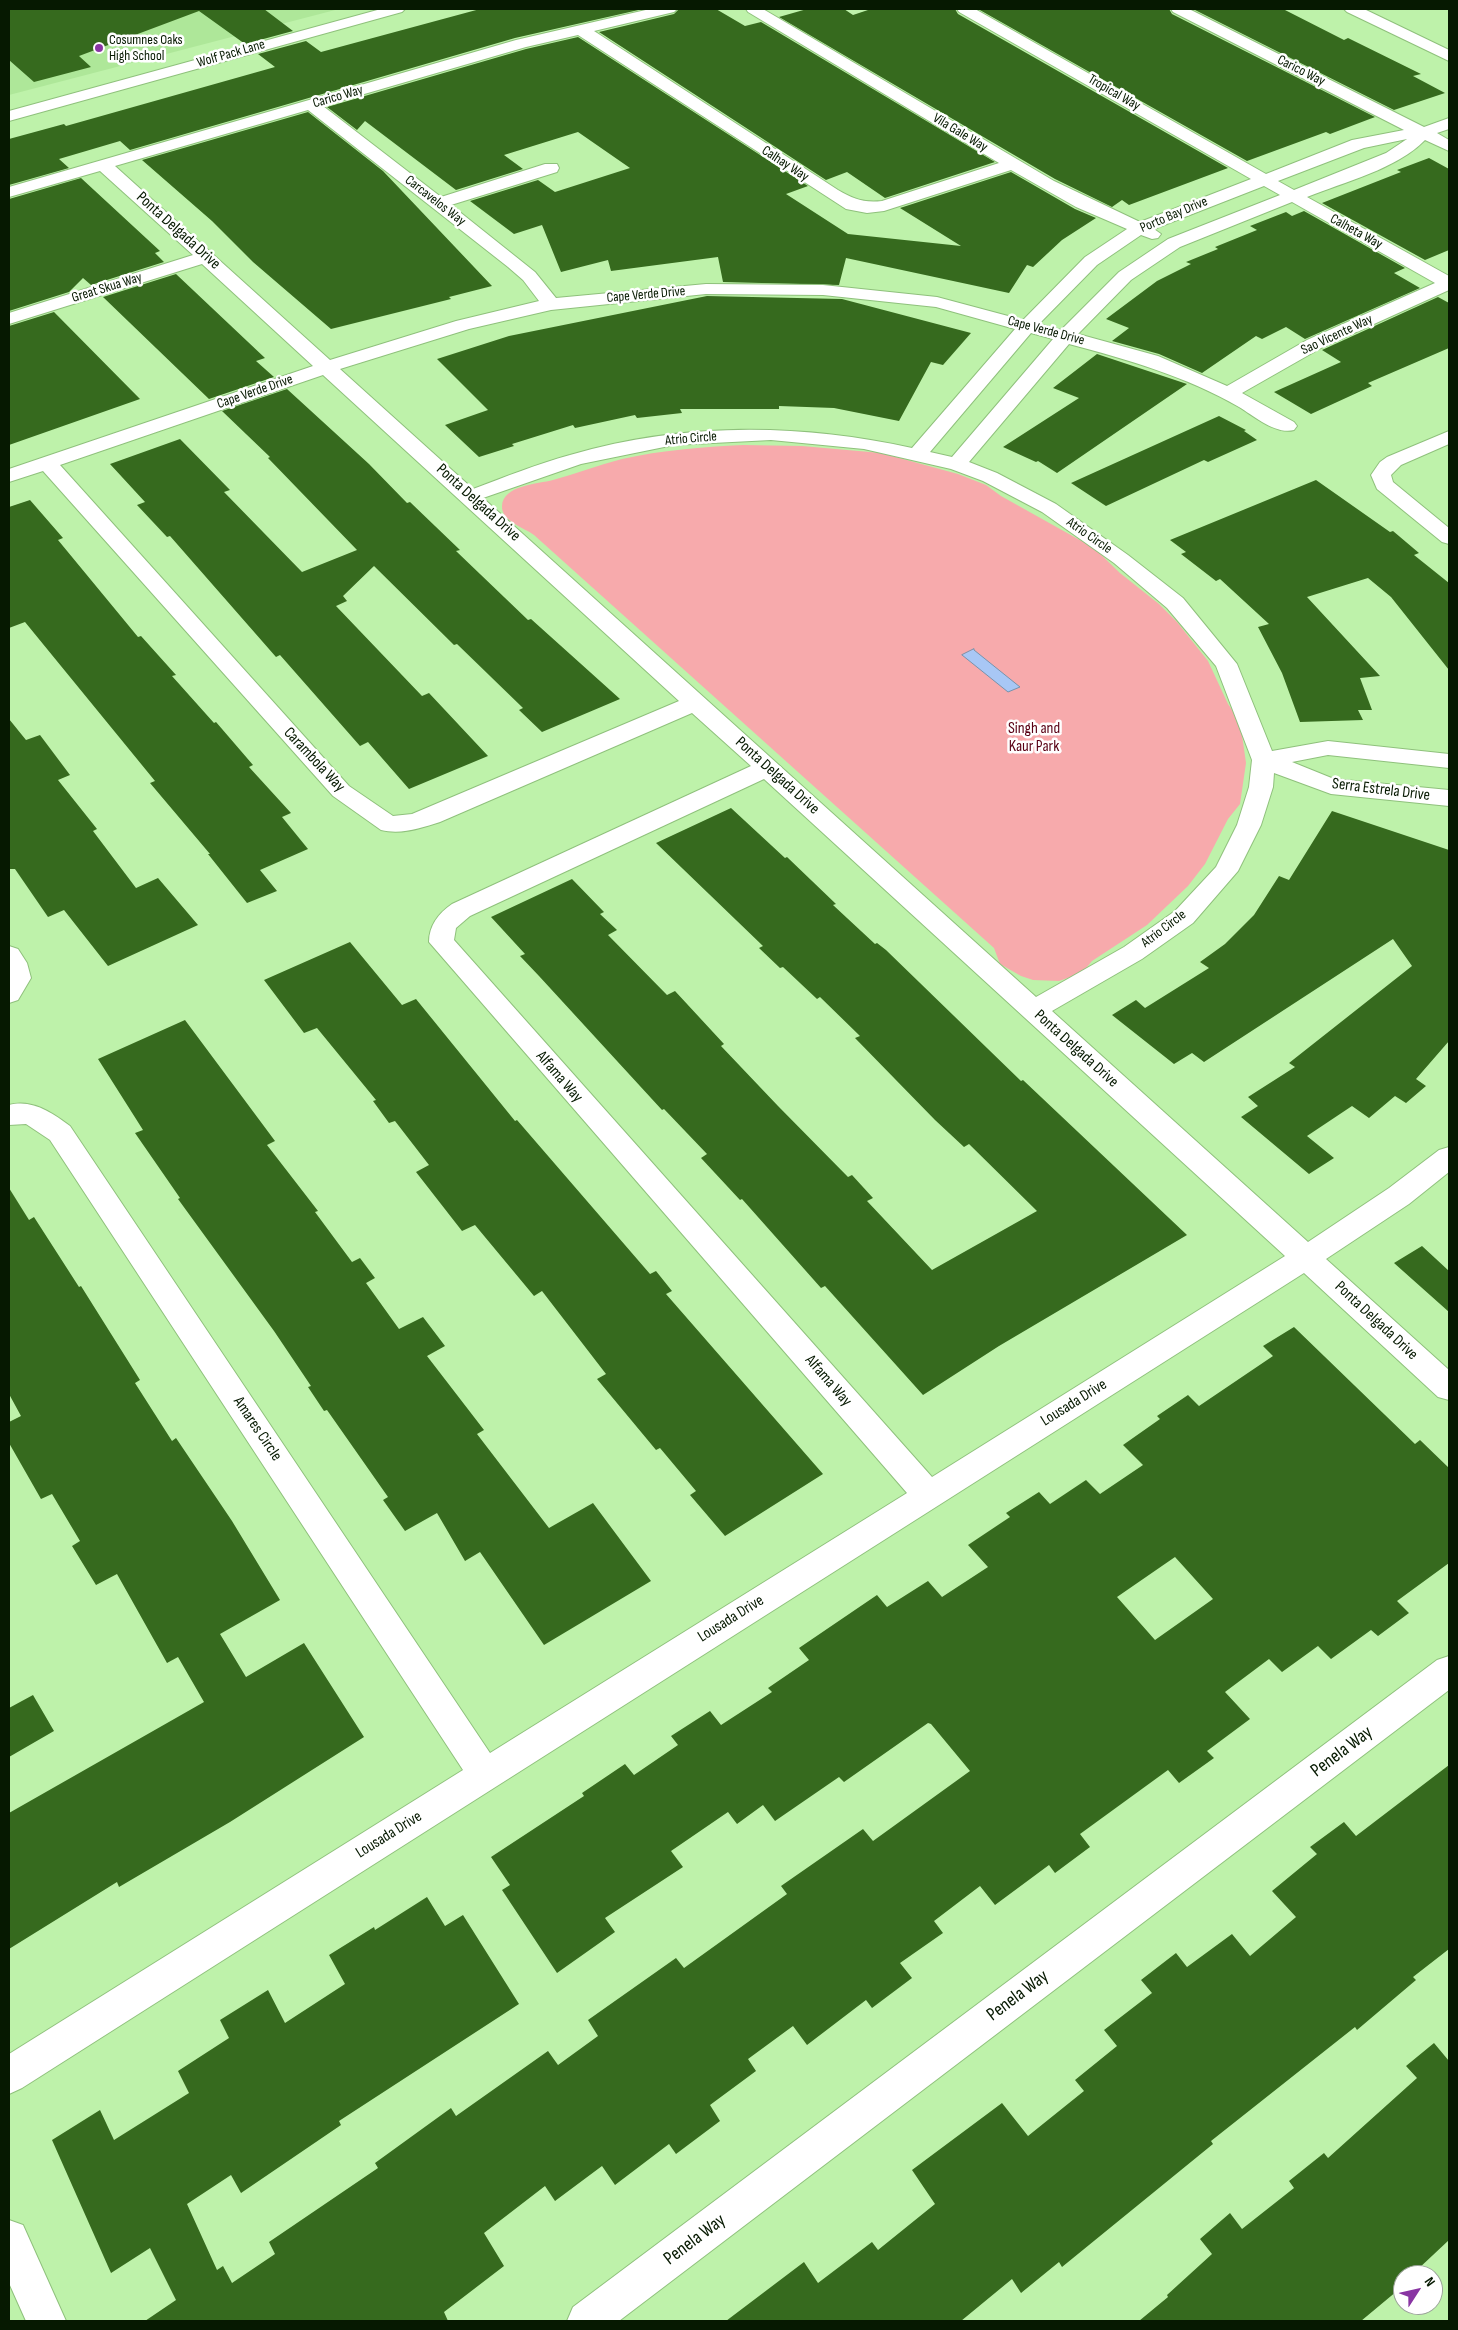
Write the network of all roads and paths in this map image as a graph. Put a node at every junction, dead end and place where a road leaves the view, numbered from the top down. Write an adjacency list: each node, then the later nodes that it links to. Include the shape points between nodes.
1 (360, 9): 11 (street, Wolf Pack Lane, via 320,16)
2 (397, 9): 12 (street, Wolf Pack Lane)
3 (669, 9): 8 (street, Carico Way)
4 (753, 9): 16 (street, Vila Gale Way)
5 (964, 9): 19 (street, Tropical Way)
6 (1178, 9): 14 (street, Carico Way)
7 (1352, 9): 9 (street)
8 (580, 29): 10 (street, Carico Way); 16 (street, Calhay Way, via 852,205 868,208 896,203)
9 (1449, 56)
10 (312, 105): 17 (street, Carico Way); 22 (street, Carcavelos Way)
11 (9, 107)
12 (9, 116)
13 (1449, 123): 14 (street, Porto Bay Drive)
14 (1424, 133): 15 (street); 19 (street, Porto Bay Drive, via 1390,136 1358,144); 21 (street, Porto Bay Drive, via 1392,157)
15 (1449, 146)
16 (1012, 164): 23 (street, Vila Gale Way, via 1082,203)
17 (104, 165): 20 (street, Carico Way); 25 (street, Ponta Delgada Drive)
18 (550, 168): 22 (street)
19 (1263, 180): 21 (street, Calheta Way); 23 (street, Porto Bay Drive)
20 (9, 192)
21 (1291, 196): 24 (street, Porto Bay Drive); 26 (street, Calheta Way)
22 (438, 204): 27 (street, Carcavelos Way, via 529,276)
23 (1140, 228): 24 (street, Vila Gale Way); 29 (street, Porto Bay Drive, via 1090,261)
24 (1174, 243): 30 (street, Porto Bay Drive, via 1125,276)
25 (206, 257): 28 (street, Great Skua Way); 31 (street, Ponta Delgada Drive)
26 (1449, 283): 32 (street, Sao Vicente Way, via 1314,344)
27 (551, 304): 29 (street, Cape Verde Drive, via 706,289 823,290 937,302); 31 (street, Cape Verde Drive, via 463,325)
28 (9, 319)
29 (1028, 325): 30 (street, Cape Verde Drive); 35 (street, Porto Bay Drive)
30 (1066, 336): 32 (street, Cape Verde Drive, via 1151,360); 37 (street, Porto Bay Drive)
31 (328, 367): 36 (street, Cape Verde Drive); 39 (street, Ponta Delgada Drive)
32 (1228, 394): 33 (street, Cape Verde Drive)
33 (1287, 426)
34 (1449, 437): 40 (street, via 1394,461 1381,475 1384,485)
35 (918, 454): 37 (street, Atrio Circle); 39 (street, Atrio Circle, via 864,443 771,434 674,439 576,459)
36 (47, 463): 38 (street, Cape Verde Drive); 41 (street, Carambola Way, via 341,791 389,824 432,816)
37 (958, 464): 42 (street, Atrio Circle, via 1049,508 1121,559 1175,603 1226,664)
38 (9, 476)
39 (470, 496): 41 (street, Ponta Delgada Drive)
40 (1449, 538)
41 (695, 703): 44 (street, Ponta Delgada Drive)
42 (1264, 760): 43 (street, via 1328,748); 45 (street, Serra Estrela Drive, via 1331,786); 48 (street, Atrio Circle, via 1261,787 1249,824 1226,870 1190,910 1133,953)
43 (1449, 761)
44 (767, 768): 48 (street, Ponta Delgada Drive); 53 (street, Alfama Way, via 453,914 443,926 442,942)
45 (1449, 798)
46 (9, 955): 47 (street, via 18,978)
47 (9, 994)
48 (1034, 1010): 51 (street, Ponta Delgada Drive)
49 (9, 1115): 55 (street, Amares Circle, via 16,1112 38,1116 60,1133)
50 (1449, 1157): 51 (street, Lousada Drive, via 1399,1196)
51 (1307, 1257): 52 (street, Ponta Delgada Drive); 53 (street, Lousada Drive)
52 (1449, 1388)
53 (928, 1495): 55 (street, Lousada Drive)
54 (1449, 1671): 59 (street, Penela Way)
55 (485, 1774): 56 (street, Lousada Drive)
56 (9, 2075)
57 (9, 2239): 58 (street)
58 (46, 2321)
59 (587, 2321)

